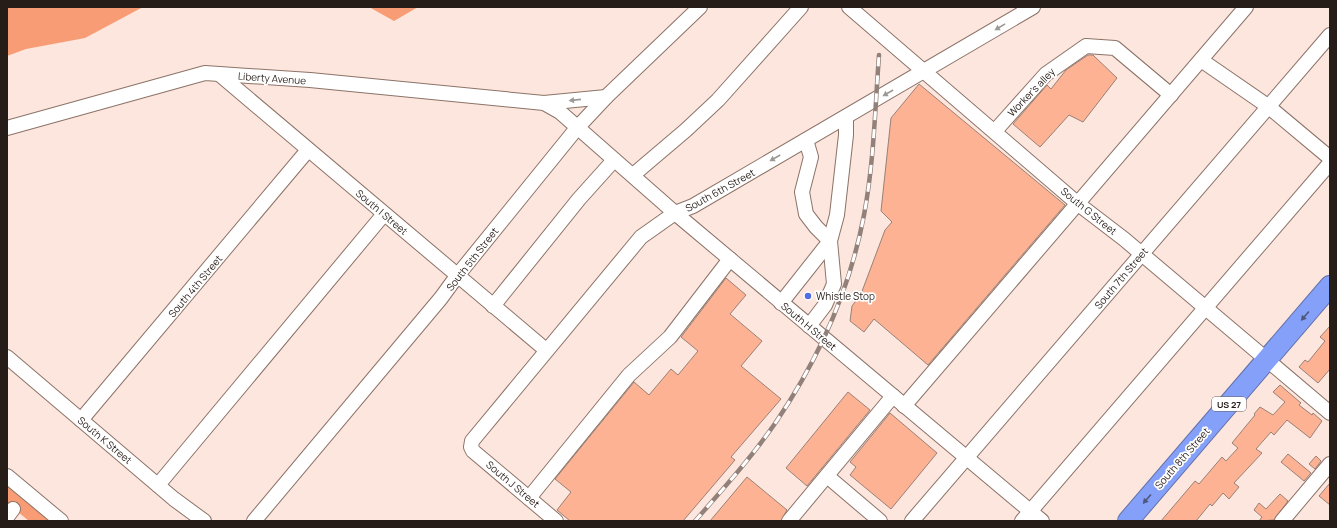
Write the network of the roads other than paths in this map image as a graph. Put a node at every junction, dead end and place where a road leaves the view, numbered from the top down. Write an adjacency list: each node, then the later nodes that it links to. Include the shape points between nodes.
1 (700, 7): 11 (street, South 5th Street)
2 (801, 7): 23 (street, via 718,100)
3 (849, 7): 8 (street, South G Street)
4 (1033, 7): 8 (street, South 6th Street, one-way to 8)
5 (1246, 7): 7 (street)
6 (1330, 35): 13 (street, South 7th Street)
7 (1201, 60): 10 (street); 13 (street)
8 (925, 71): 14 (street, South 6th Street, one-way to 14); 17 (street, South G Street)
9 (219, 74): 12 (street, Liberty Avenue); 15 (street, Liberty Avenue, via 205,73 192,76); 19 (street, South I Street)
10 (1170, 95): 17 (street, Worker's alley, via 1115,48 1086,46 1046,74); 24 (street)
11 (606, 97): 12 (street, Liberty Avenue, one-way to 12); 16 (street, South 5th Street)
12 (544, 103): 16 (street, Liberty Avenue, via 560,112)
13 (1269, 107): 20 (street); 28 (street, South 7th Street)
14 (846, 117): 18 (street, South 6th Street); 27 (street, via 837,215)
15 (7, 128)
16 (577, 128): 21 (street, South H Street); 30 (street, South 5th Street)
17 (995, 131): 24 (street, South G Street)
18 (806, 140): 25 (street, South 6th Street, one-way to 25, via 693,206); 27 (street, via 811,157 802,192 806,214)
19 (308, 150): 26 (street, South I Street); 42 (street, South 4th Street)
20 (1330, 158)
21 (614, 160): 23 (street, South H Street); 33 (street, via 579,199)
22 (1330, 163): 34 (street)
23 (633, 175): 25 (street, South H Street)
24 (1077, 203): 28 (street, South G Street); 40 (street)
25 (675, 213): 29 (street, South H Street); 36 (street, South 6th Street, via 641,237)
26 (384, 214): 30 (street, South I Street); 48 (street)
27 (830, 241): 32 (street); 35 (street, via 834,284 825,305)
28 (1141, 255): 34 (street, South G Street); 44 (street, South 7th Street)
29 (730, 259): 32 (street, South H Street); 49 (street, via 670,337 629,375)
30 (457, 276): 33 (street, South I Street); 53 (street, South 5th Street)
31 (1330, 286): 38 (highway, South 8th Street / US 27, one-way to 38)
32 (781, 303): 35 (street, South H Street)
33 (493, 306): 36 (street, South I Street)
34 (1206, 308): 38 (street, South G Street); 50 (street)
35 (809, 326): 39 (street, South H Street)
36 (546, 350): 43 (street, South 6th Street, via 478,432)
37 (7, 357): 42 (street, South K Street)
38 (1268, 359): 41 (street, South G Street); 59 (highway, South 8th Street / US 27, one-way to 59)
39 (893, 396): 40 (street, South H Street); 47 (street)
40 (904, 406): 44 (street, South H Street)
41 (1330, 413)
42 (81, 420): 48 (street, South K Street)
43 (471, 447): 49 (street, South J Street)
44 (966, 458): 50 (street, South H Street); 57 (street, South 7th Street)
45 (1330, 464): 60 (street)
46 (7, 476): 51 (street)
47 (827, 476): 55 (street); 56 (street)
48 (158, 485): 52 (street, South K Street)
49 (529, 498): 54 (street, South J Street)
50 (1027, 516): 58 (street, South H Street)
51 (60, 521)
52 (204, 521)
53 (254, 521)
54 (556, 521)
55 (790, 521)
56 (880, 521)
57 (912, 521)
58 (1042, 521)
59 (1128, 521)
60 (1282, 521)

